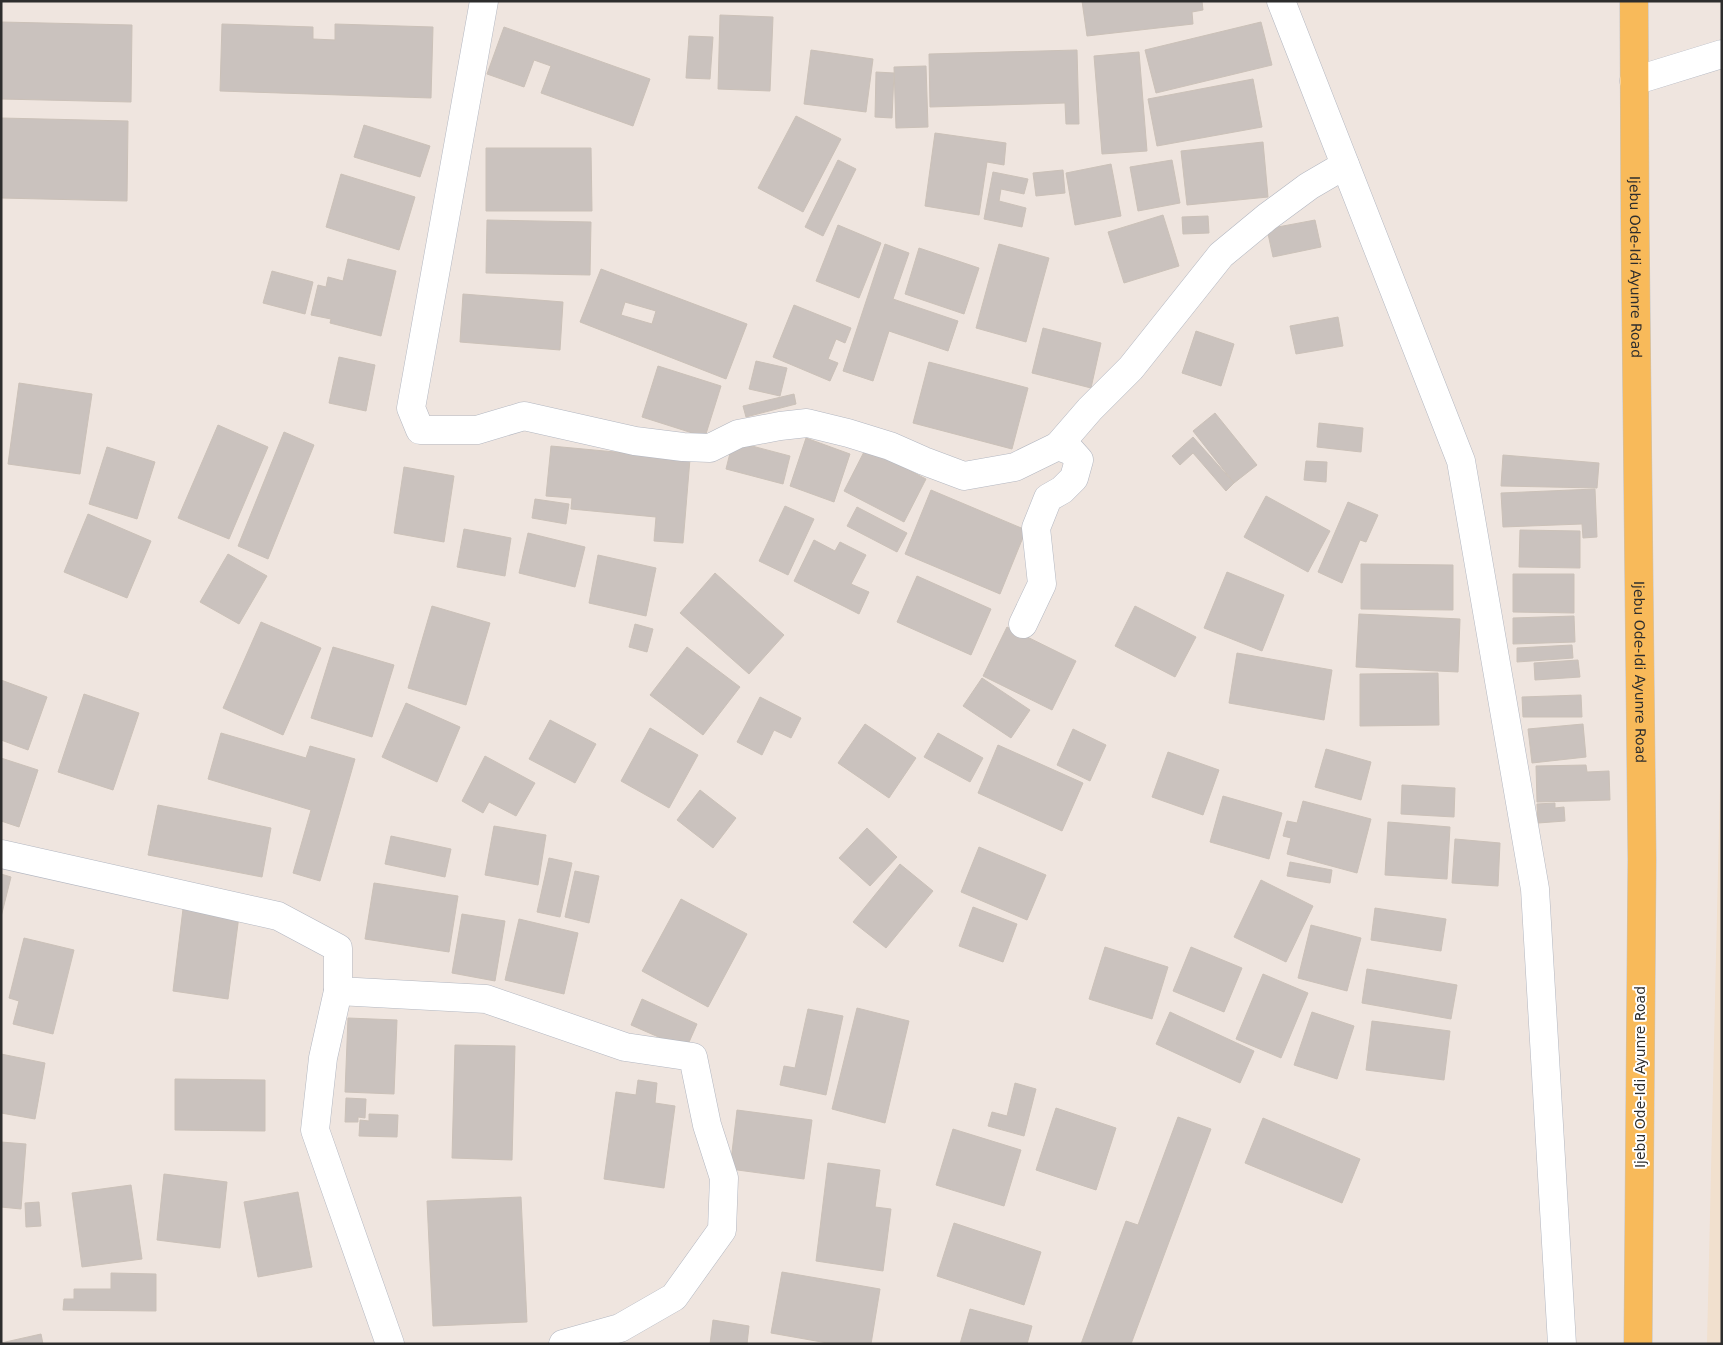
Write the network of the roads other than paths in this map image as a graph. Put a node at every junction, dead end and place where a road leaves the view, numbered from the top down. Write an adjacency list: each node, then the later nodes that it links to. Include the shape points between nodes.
1 (484, 1): 7 (street, via 410,408 420,430 476,430 524,416 635,440 683,448 710,448 738,434 807,423 890,446 964,476 1015,467)
2 (1281, 1): 6 (street)
3 (1634, 1): 5 (main road, Ijebu Ode-Idi Ayunre Road)
4 (1722, 54): 5 (street)
5 (1634, 81): 14 (main road, Ijebu Ode-Idi Ayunre Road, via 1642,859)
6 (1345, 165): 7 (street, via 1309,186 1221,255 1131,368); 13 (street, via 1461,460 1535,889)
7 (1058, 446): 8 (street, via 1071,451 1079,460 1074,478 1048,498 1036,528 1042,584)
8 (1023, 624)
9 (1, 854): 10 (street, via 278,916 338,948)
10 (338, 991): 11 (street, via 323,1058 315,1130); 12 (street, via 486,999 625,1047 693,1057 707,1125 724,1178 722,1230 674,1298 620,1328)
11 (390, 1344)
12 (562, 1344)
13 (1562, 1344)
14 (1638, 1344)

